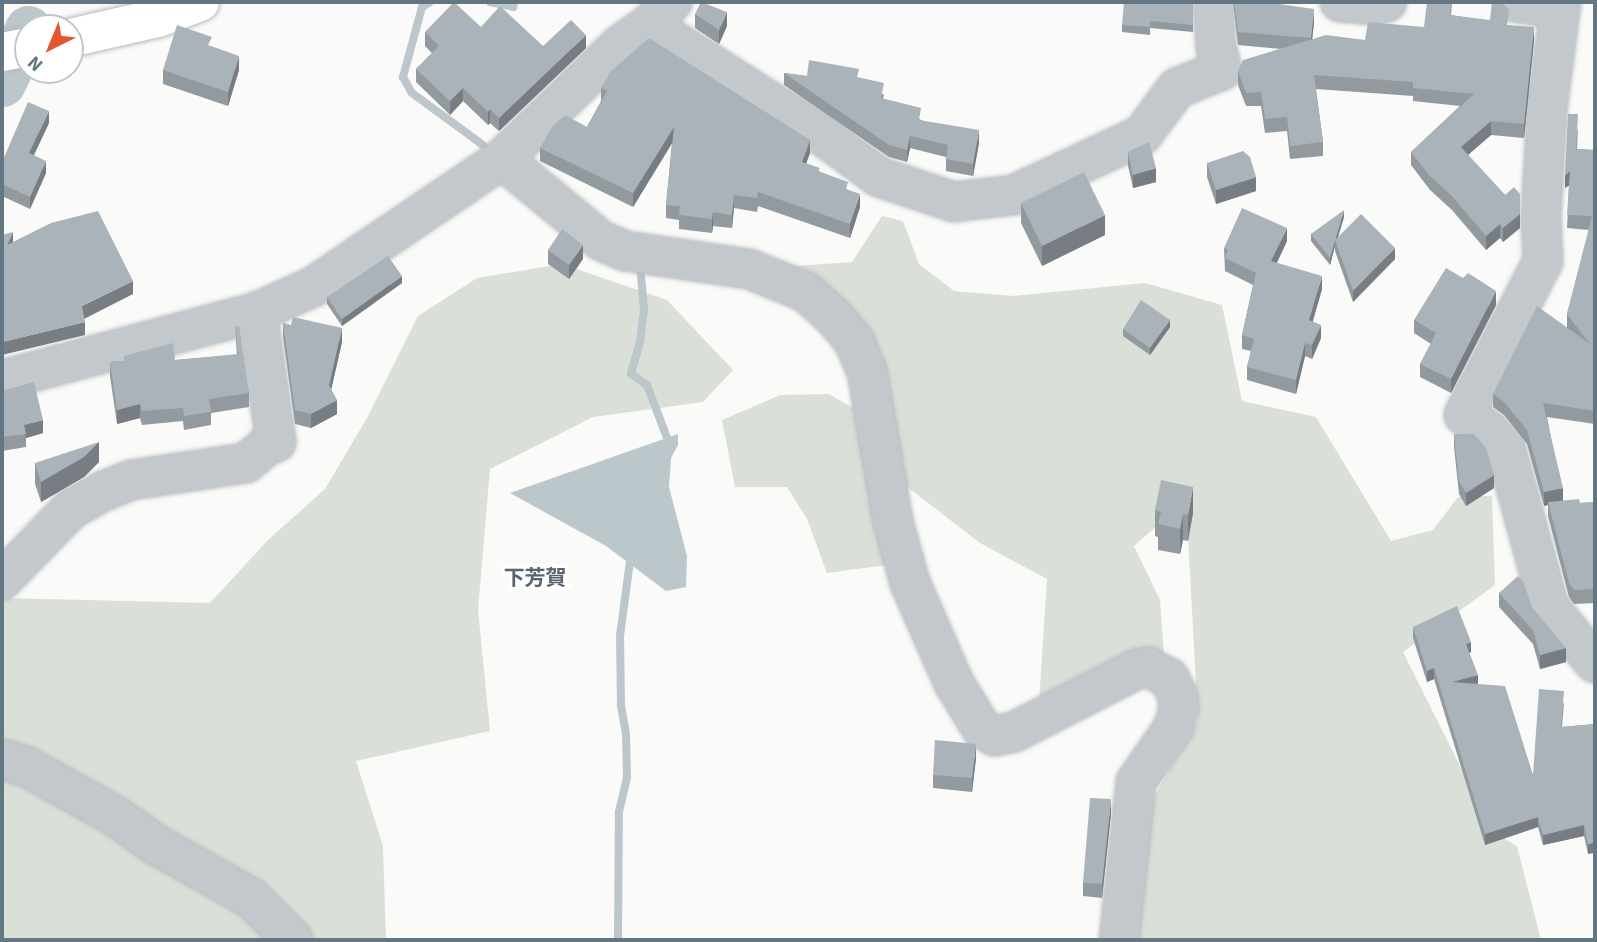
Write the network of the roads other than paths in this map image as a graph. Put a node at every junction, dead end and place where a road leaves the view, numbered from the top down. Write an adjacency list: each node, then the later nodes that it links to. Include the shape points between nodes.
1 (200, 2): 8 (main road, via 158,18)
2 (1213, 2): 7 (street, via 1222,69 1177,88 1142,135 1014,195 954,202 879,177)
3 (1340, 2): 4 (street)
4 (1387, 2)
5 (1514, 2): 6 (street)
6 (1560, 6): 13 (street, via 1547,110 1542,261 1464,415 1488,430 1506,450 1549,607)
7 (660, 13): 9 (street, via 620,45)
8 (84, 35)
9 (502, 159): 10 (street, via 313,287); 16 (street, via 600,240 625,251 749,270 806,292 834,317 854,341 867,371 893,521 910,583 954,683 982,729 995,736 1014,732 1137,669 1148,667 1170,678 1179,709 1174,727 1136,782)
10 (257, 312): 11 (street); 12 (street, via 276,442 246,463 131,480 104,491 71,509)
11 (2, 380)
12 (2, 580)
13 (1595, 663)
14 (2, 759): 15 (street, via 29,768 117,817 153,843 251,898)
15 (293, 940)
16 (1119, 940)

